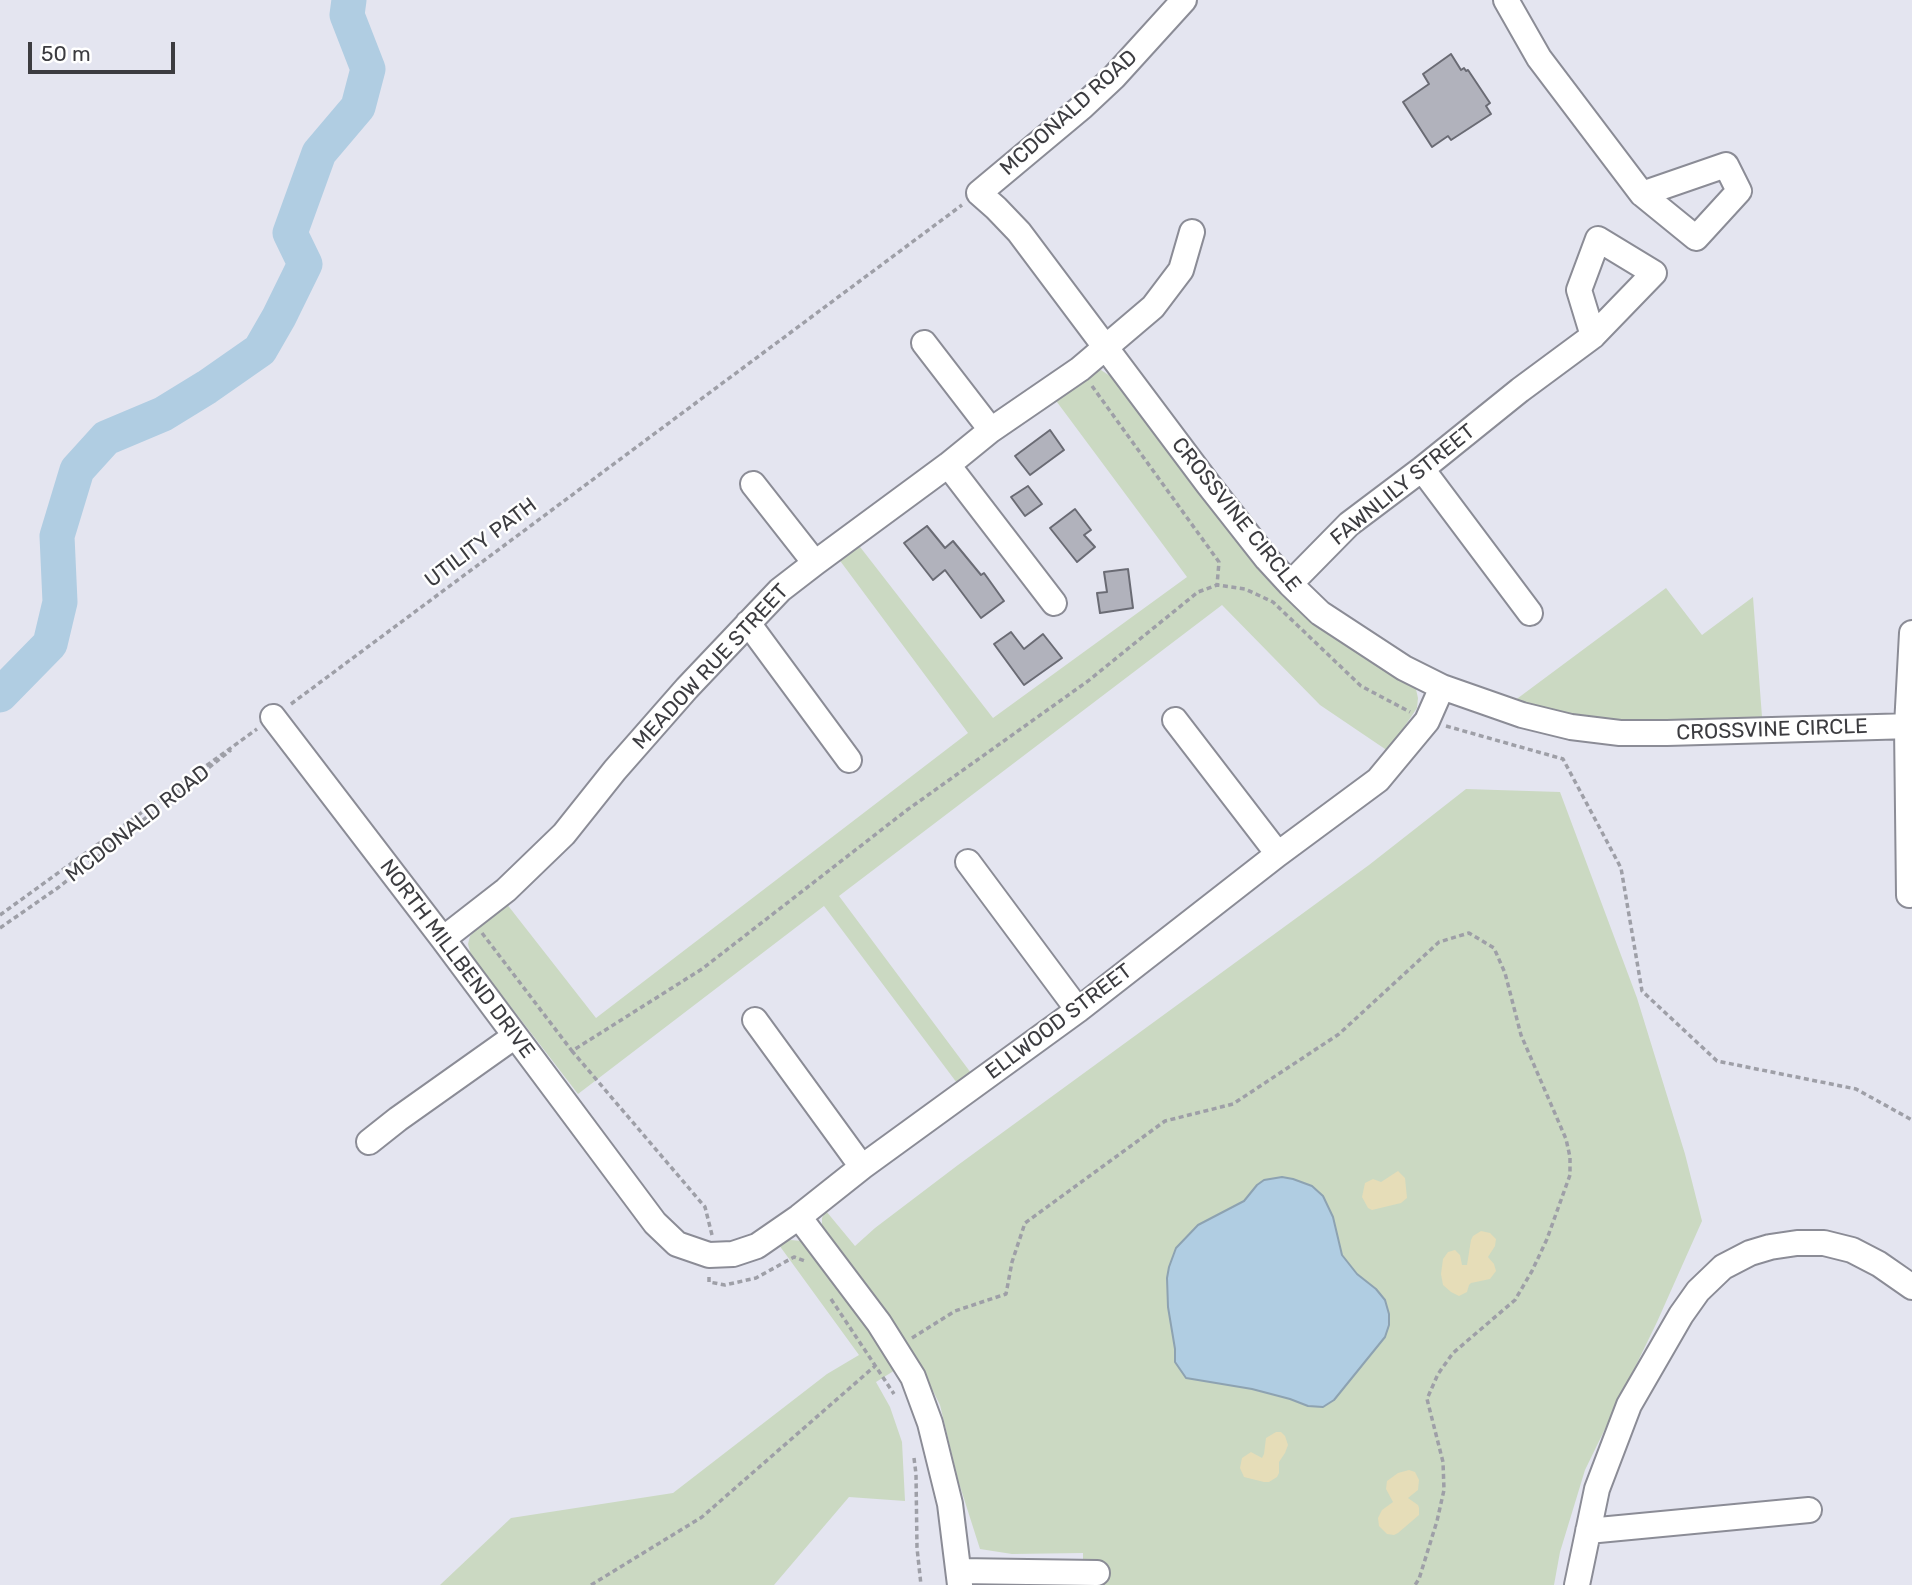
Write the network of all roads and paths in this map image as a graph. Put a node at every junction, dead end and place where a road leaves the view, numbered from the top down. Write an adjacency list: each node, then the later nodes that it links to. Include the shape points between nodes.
1 (1184, 0): 3 (street, MCDONALD ROAD, via 1114,77)
2 (1506, 0): 4 (street, via 1539,58)
3 (979, 193): 8 (street, CROSSVINE CIRCLE, via 1020,232); 22 (path, UTILITY PATH)
4 (1642, 194)
5 (1192, 232): 8 (street, MEADOW RUE STREET, via 1181,270 1153,307)
6 (1593, 336): 12 (street, FAWNLILY STREET)
7 (924, 343): 10 (street)
8 (1106, 349): 9 (street, MEADOW RUE STREET); 15 (street, CROSSVINE CIRCLE, via 1208,485)
9 (1080, 369): 10 (street, MEADOW RUE STREET); 16 (path, via 1219,562)
10 (992, 430): 11 (street, MEADOW RUE STREET)
11 (948, 465): 14 (street, MEADOW RUE STREET); 17 (street)
12 (1422, 469): 15 (street, FAWNLILY STREET, via 1349,524); 18 (street)
13 (753, 484): 14 (street)
14 (815, 563): 19 (street, MEADOW RUE STREET)
15 (1290, 584): 21 (street, CROSSVINE CIRCLE, via 1347,632)
16 (1217, 585): 24 (path, via 1245,589 1273,603 1361,686); 37 (path, via 1198,592 1088,681 907,810 702,969)
17 (1054, 603)
18 (1530, 613)
19 (748, 623): 26 (street); 31 (street, MEADOW RUE STREET, via 615,770 564,834)
20 (1912, 633): 25 (street)
21 (1442, 687): 24 (street, ELLWOOD STREET); 25 (street, CROSSVINE CIRCLE, via 1522,715 1620,733)
22 (273, 717): 30 (path, UTILITY PATH); 32 (path, MCDONALD ROAD, via 59,887); 33 (street, NORTH MILLBEND DRIVE)
23 (1175, 720): 27 (street)
24 (1427, 720): 27 (street, ELLWOOD STREET, via 1378,780); 38 (path, via 1563,759 1621,868 1642,991 1717,1061 1856,1089)
25 (1909, 726): 29 (street)
26 (849, 760)
27 (1278, 854): 34 (street, ELLWOOD STREET)
28 (968, 862): 34 (street)
29 (1909, 895)
30 (0, 915)
31 (471, 918): 33 (street, MEADOW RUE STREET); 37 (path)
32 (0, 928)
33 (443, 939): 36 (street, NORTH MILLBEND DRIVE)
34 (1078, 1010): 40 (street, ELLWOOD STREET)
35 (755, 1020): 40 (street)
36 (514, 1036): 39 (street); 41 (street, NORTH MILLBEND DRIVE)
37 (572, 1051): 43 (path, via 705,1207 712,1235)
38 (1912, 1120)
39 (369, 1142)
40 (862, 1167): 42 (street, ELLWOOD STREET)
41 (640, 1203): 43 (street, ELLWOOD STREET, via 677,1244)
42 (799, 1217): 43 (street, ELLWOOD STREET, via 757,1246); 47 (street)
43 (709, 1255): 44 (path, via 709,1282 725,1285 757,1278 794,1258)
44 (805, 1261)
45 (1912, 1287): 52 (street, via 1852,1250 1824,1243 1770,1247 1723,1267 1698,1290 1629,1405 1597,1489)
46 (828, 1295): 48 (path)
47 (896, 1348): 54 (street, via 913,1377 930,1423 950,1504); 57 (path, via 956,1311 1006,1294 1025,1223 1165,1121 1233,1104 1339,1034 1439,942 1469,933 1494,948 1506,973 1521,1035 1566,1139 1570,1175 1547,1239 1515,1300 1453,1353 1427,1399 1443,1462 1444,1490)
48 (876, 1366): 49 (path); 55 (path, via 702,1517)
49 (897, 1402)
50 (913, 1447): 56 (path)
51 (1809, 1510): 52 (street)
52 (1588, 1531): 58 (street)
53 (1097, 1573): 54 (street)
54 (960, 1578)
55 (590, 1585)
56 (921, 1585)
57 (1415, 1585)
58 (1577, 1585)

